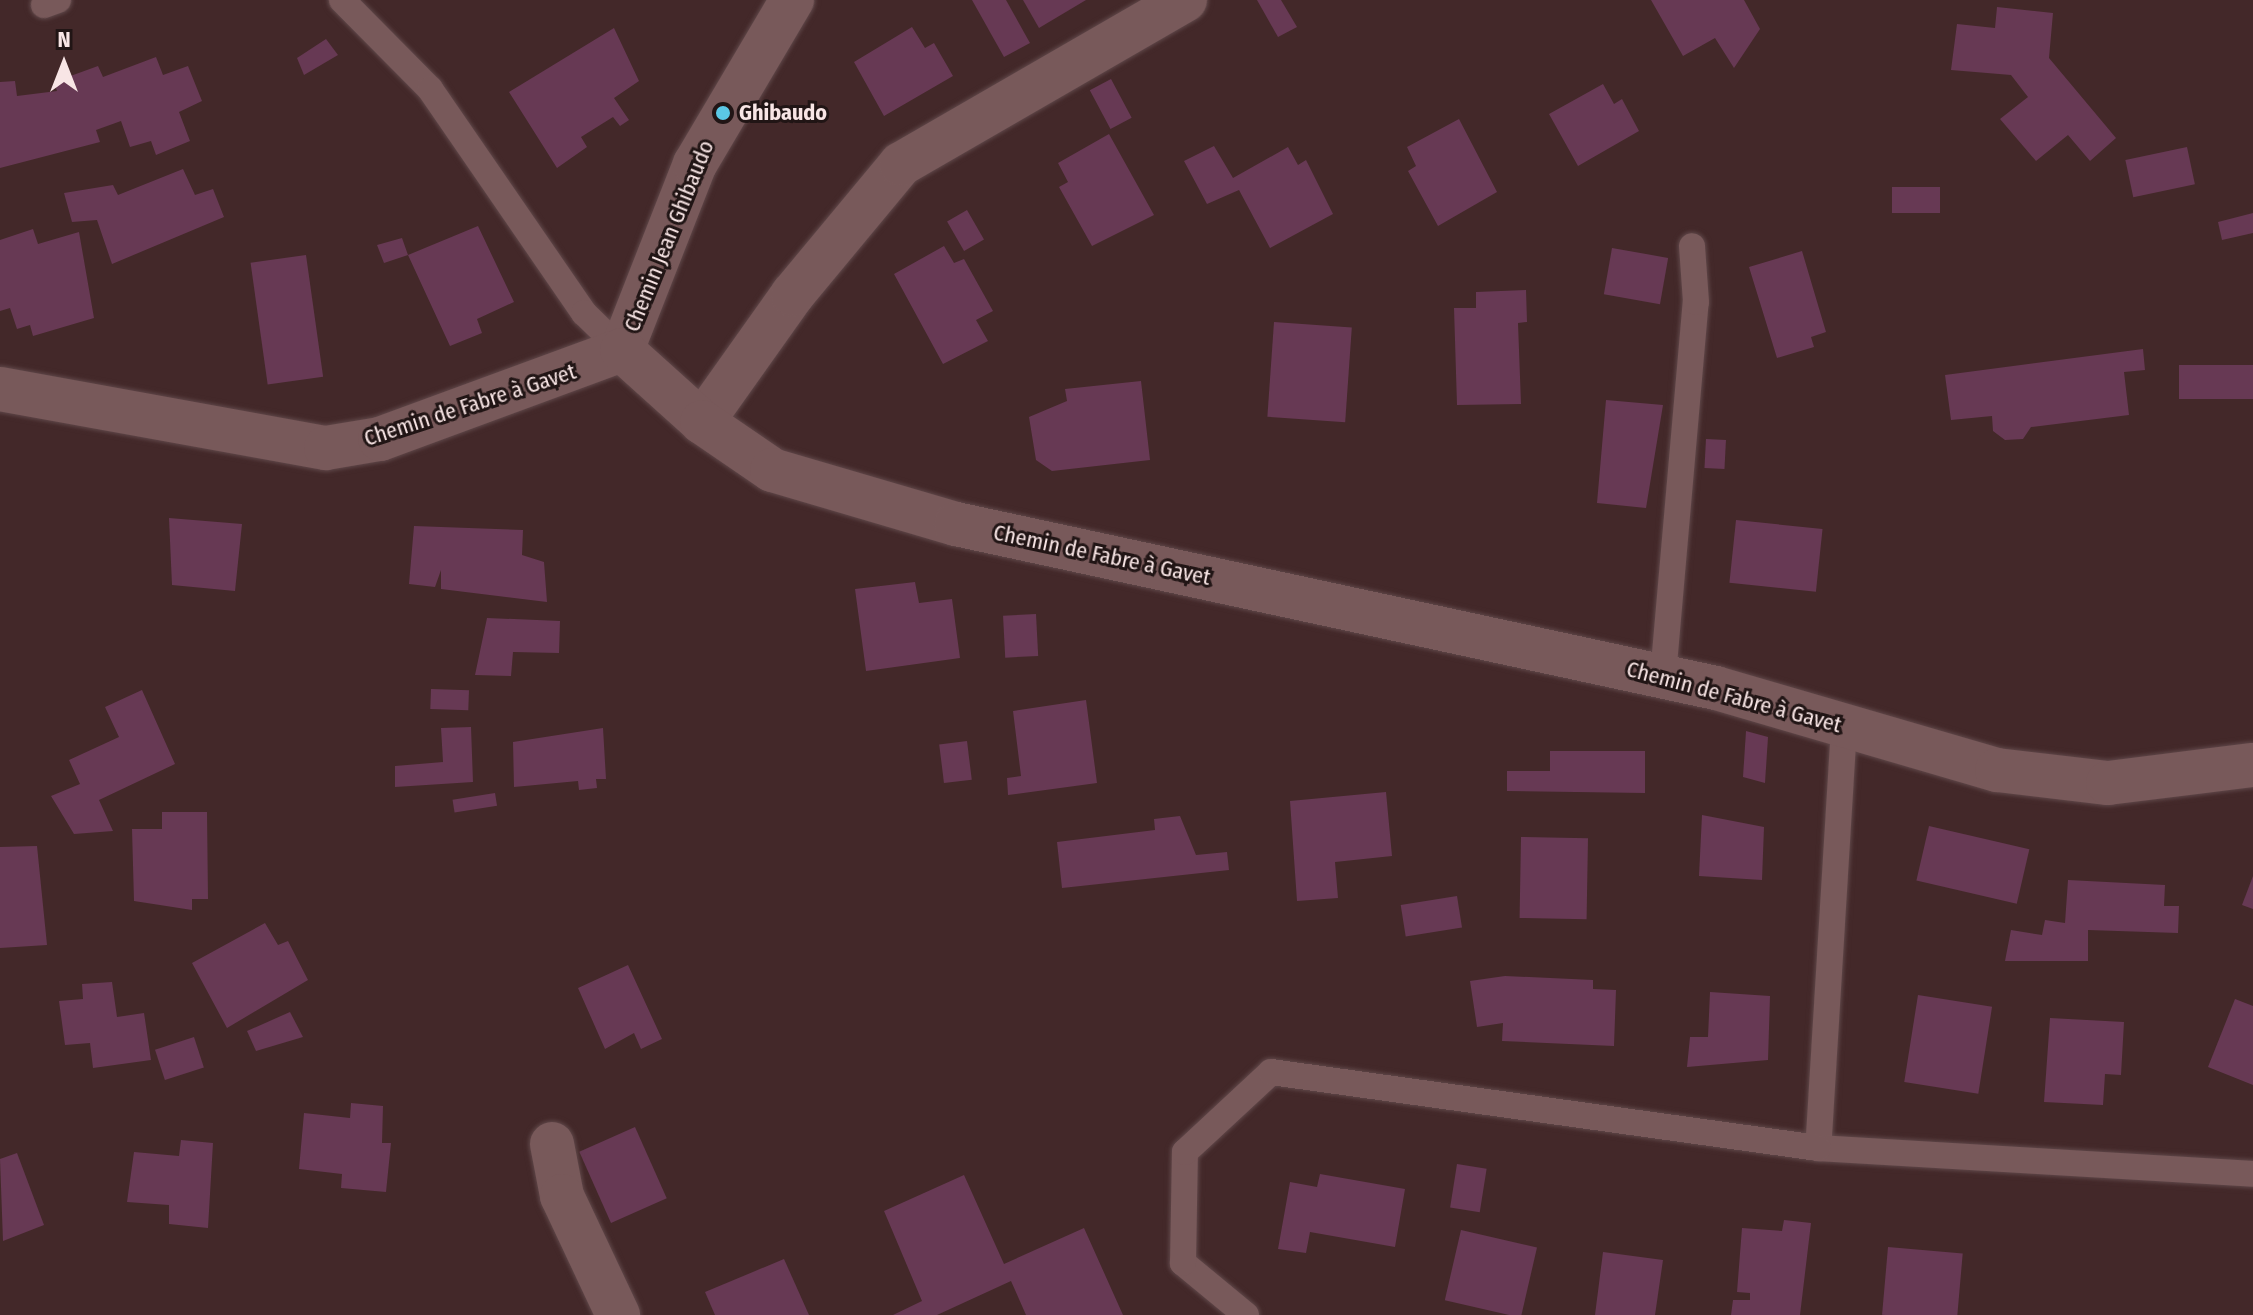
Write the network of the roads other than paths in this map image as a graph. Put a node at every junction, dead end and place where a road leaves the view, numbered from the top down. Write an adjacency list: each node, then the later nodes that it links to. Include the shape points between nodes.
1 (342, 0): 5 (lane, via 430,89 584,313)
2 (792, 0): 5 (street, Chemin Jean Ghibaudo, via 695,164)
3 (1185, 0): 7 (street, via 901,164 793,294)
4 (1692, 246): 8 (lane, via 1696,302)
5 (622, 350): 6 (street, Chemin de Fabre à Gavet, via 380,439 326,448); 7 (street, Chemin de Fabre à Gavet)
6 (0, 389)
7 (702, 422): 8 (street, Chemin de Fabre à Gavet, via 772,470 956,524)
8 (1663, 676): 9 (street, Chemin de Fabre à Gavet)
9 (1844, 727): 10 (street, Chemin de Fabre à Gavet, via 1997,770 2108,783); 12 (lane)
10 (2253, 765)
11 (552, 1144): 14 (street, via 562,1196)
12 (1818, 1148): 13 (lane); 15 (lane, via 1271,1072 1185,1152 1183,1263)
13 (2253, 1174)
14 (618, 1315)
15 (1246, 1315)

